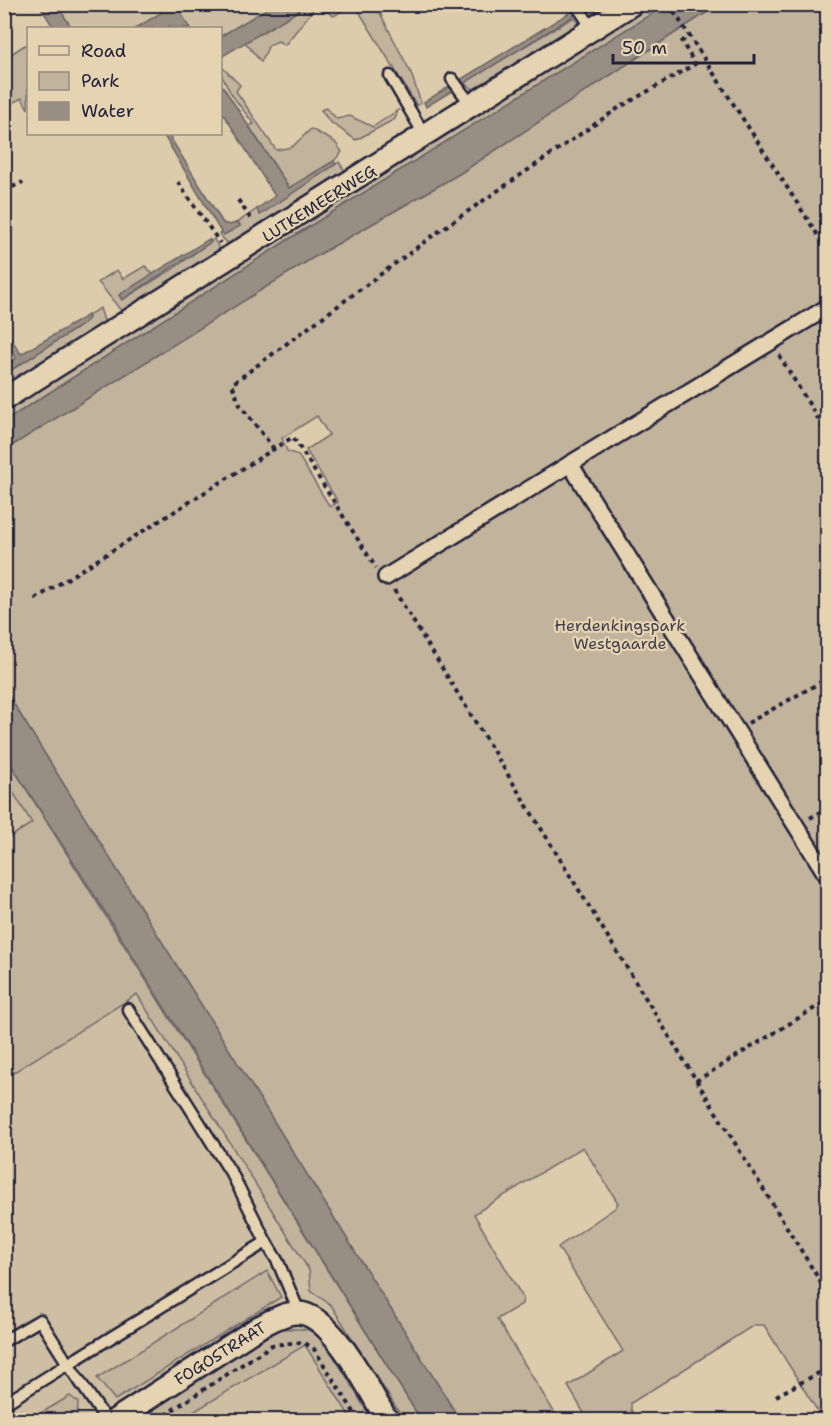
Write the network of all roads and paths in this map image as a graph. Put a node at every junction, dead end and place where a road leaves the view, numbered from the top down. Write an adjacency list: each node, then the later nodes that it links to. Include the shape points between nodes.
1 (576, 4): 4 (lane)
2 (669, 4): 5 (path)
3 (625, 6): 4 (street, LUTKEMEERWEG)
4 (588, 22): 10 (street, LUTKEMEERWEG)
5 (687, 34): 6 (path); 7 (path, via 682,42)
6 (703, 59): 7 (path); 16 (path)
7 (695, 64): 21 (path, via 617,109 442,229 232,384 240,405)
8 (390, 76): 11 (lane)
9 (452, 79): 10 (lane)
10 (468, 100): 11 (street, LUTKEMEERWEG)
11 (425, 136): 19 (street, LUTKEMEERWEG)
12 (23, 182): 14 (path)
13 (177, 182): 15 (path)
14 (4, 191)
15 (217, 239)
16 (828, 252)
17 (828, 307): 18 (street)
18 (771, 342): 20 (path); 22 (street)
19 (4, 399)
20 (828, 435)
21 (274, 449): 25 (path, via 293,437 370,562); 26 (path)
22 (570, 464): 25 (street); 28 (street)
23 (828, 498): 24 (path)
24 (822, 501)
25 (386, 577): 32 (path)
26 (35, 599)
27 (828, 678): 28 (path)
28 (736, 731): 29 (street)
29 (828, 877)
30 (828, 1000): 32 (path)
31 (128, 1009): 33 (lane, via 233,1176)
32 (696, 1081): 34 (path)
33 (266, 1242): 35 (lane); 37 (lane)
34 (828, 1294)
35 (299, 1312): 42 (street, FOGOSTRAAT, via 259,1327); 45 (street, via 318,1319 332,1333)
36 (4, 1341): 37 (lane, via 40,1320)
37 (68, 1364): 40 (lane); 41 (lane)
38 (828, 1368): 39 (path)
39 (776, 1396)
40 (4, 1404)
41 (106, 1420)
42 (114, 1420)
43 (157, 1420): 44 (path, via 272,1346 303,1342 314,1348)
44 (359, 1420)
45 (387, 1420)

